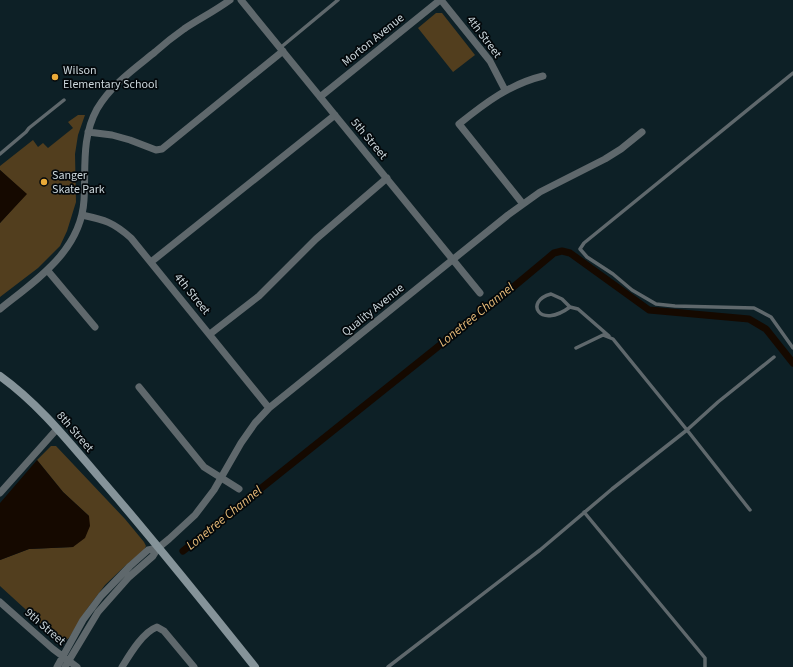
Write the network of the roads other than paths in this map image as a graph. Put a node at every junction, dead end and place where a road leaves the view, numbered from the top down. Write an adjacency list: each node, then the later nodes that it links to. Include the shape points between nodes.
1 (230, 0): 12 (street, via 182,30 120,81 103,100)
2 (241, 0): 5 (street, 5th Street)
3 (338, 0): 5 (lane)
4 (440, 0): 8 (street, 4th Street, via 486,57); 9 (street, Morton Avenue)
5 (281, 49): 9 (street, 5th Street); 12 (street, via 162,149 156,150 112,135)
6 (793, 73): 28 (lane, via 590,238 580,249 632,290 656,304 754,308 771,317)
7 (543, 76): 8 (street)
8 (505, 90): 16 (street, via 459,124)
9 (320, 97): 11 (street, 5th Street)
10 (64, 100): 14 (lane)
11 (335, 115): 15 (street, 5th Street); 19 (street)
12 (88, 132): 17 (street)
13 (642, 132): 16 (street, Quality Avenue, via 605,159 540,192)
14 (0, 154)
15 (387, 178): 18 (street, 5th Street); 25 (street, via 316,240 259,296)
16 (523, 204): 18 (street, Quality Avenue)
17 (82, 215): 19 (street, 4th Street, via 118,226); 20 (street, via 77,231 67,248)
18 (453, 260): 21 (street, 5th Street); 32 (street, Quality Avenue)
19 (151, 262): 25 (street, 4th Street)
20 (48, 271): 23 (street); 24 (street)
21 (480, 293)
22 (570, 307): 22 (lane, via 562,299 551,294 543,296 537,306 542,316 549,316); 26 (lane, via 578,309)
23 (0, 309)
24 (95, 327)
25 (210, 334): 32 (street, 4th Street)
26 (609, 337): 27 (lane, via 603,335); 34 (lane)
27 (576, 348)
28 (793, 348)
29 (774, 357): 34 (lane)
30 (0, 376): 33 (street, 8th Street, via 26,396)
31 (139, 387): 35 (street, via 199,461)
32 (269, 408): 35 (street, Quality Avenue, via 241,443)
33 (58, 429): 37 (street); 40 (street, 8th Street)
34 (688, 430): 38 (lane); 39 (lane)
35 (221, 477): 36 (street); 40 (street, Quality Avenue, via 195,515)
36 (240, 489)
37 (0, 493)
38 (750, 510)
39 (584, 512): 49 (lane, via 540,550); 50 (lane, via 705,658)
40 (158, 548): 42 (street, Quality Avenue, via 148,550 101,596 83,620); 43 (street, Quality Avenue, via 101,608); 48 (street, 8th Street)
41 (0, 602): 42 (street, 9th Street)
42 (63, 657): 43 (street, 9th Street); 44 (street, Quality Avenue)
43 (67, 664): 45 (street, 9th Street)
44 (57, 667)
45 (77, 667)
46 (122, 667): 47 (street, via 139,643 157,627 164,631)
47 (194, 667)
48 (255, 667)
49 (388, 667)
50 (705, 667)

